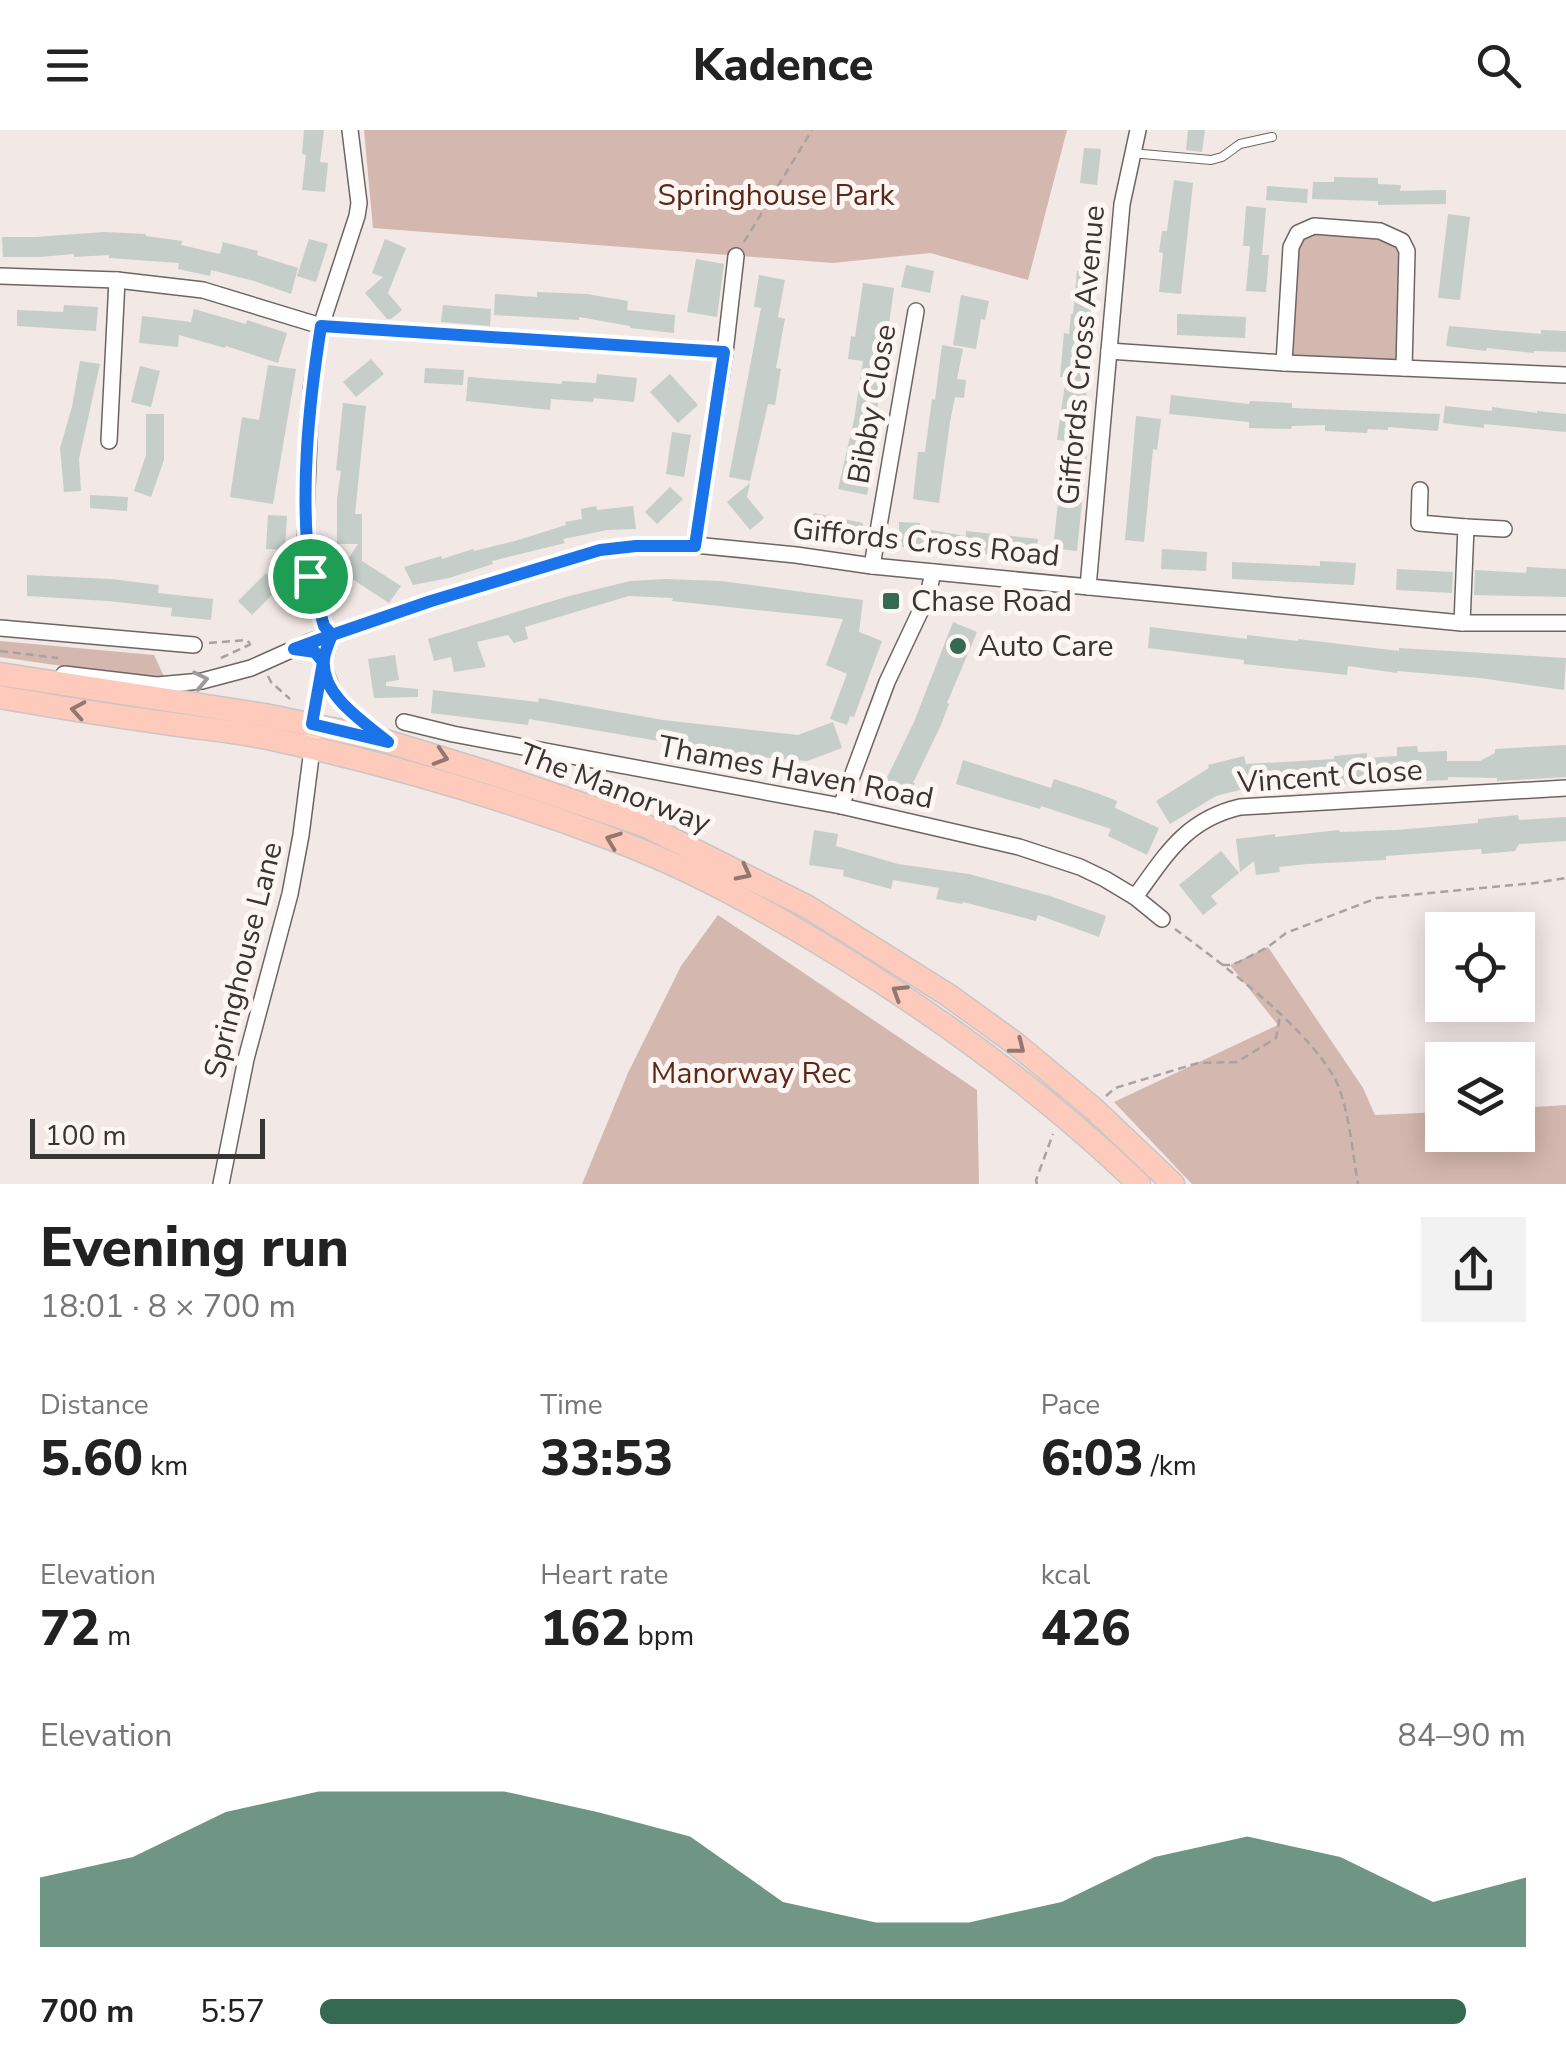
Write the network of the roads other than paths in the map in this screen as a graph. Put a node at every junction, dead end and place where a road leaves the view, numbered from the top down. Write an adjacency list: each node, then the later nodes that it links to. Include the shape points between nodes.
1 (350, 130): 9 (street, via 357,216)
2 (1138, 130): 4 (street, Giffords Cross Avenue)
3 (1272, 137): 4 (lane, via 1211,160)
4 (1132, 153): 11 (street, Giffords Cross Avenue)
5 (736, 256): 10 (street)
6 (0, 276): 7 (street)
7 (117, 280): 9 (street, via 202,290); 15 (street)
8 (916, 311): 20 (street, Bibby Close)
9 (321, 326): 10 (street); 26 (street, via 311,390 306,536 310,576)
10 (724, 352): 19 (street)
11 (1109, 352): 12 (street); 22 (street, Giffords Cross Avenue)
12 (1284, 363): 13 (street); 13 (street, via 1291,247 1298,232 1314,226 1380,230 1402,241 1408,251)
13 (1404, 368): 14 (street)
14 (1566, 375)
15 (110, 441)
16 (1420, 490): 17 (street, via 1419,524)
17 (1466, 527): 18 (street); 23 (street)
18 (1504, 529)
19 (695, 546): 20 (street, Giffords Cross Road); 26 (street, Giffords Cross Road, via 600,550)
20 (872, 566): 21 (street, Giffords Cross Road)
21 (934, 572): 22 (street, Giffords Cross Road); 37 (street)
22 (1088, 587): 23 (street, Giffords Cross Road)
23 (1462, 623): 24 (street, Giffords Cross Road)
24 (1566, 623)
25 (0, 628): 27 (street)
26 (332, 635): 28 (street, Giffords Cross Road); 29 (street, Springhouse Lane)
27 (194, 645)
28 (294, 649): 29 (street, via 315,652); 30 (street, Giffords Cross Road, one-way to 28, via 179,684 252,668)
29 (323, 662): 33 (street, Springhouse Lane); 34 (street, via 337,696)
30 (0, 671): 33 (main road, The Manorway)
31 (0, 697): 35 (main road, The Manorway, one-way to 31)
32 (404, 722): 37 (street, Thames Haven Road)
33 (312, 724): 34 (main road, The Manorway); 35 (street, Springhouse Lane)
34 (388, 742): 42 (main road, The Manorway, one-way to 42, via 644,825 758,880 864,940 1016,1044)
35 (312, 749): 40 (street, Springhouse Lane, via 290,894); 41 (main road, The Manorway, one-way to 35, via 976,1045 800,930 619,842)
36 (1566, 788): 38 (street, Vincent Close, via 1218,812 1174,844)
37 (841, 806): 38 (street, Thames Haven Road, via 1019,846 1080,867)
38 (1135, 898): 39 (street, Thames Haven Road)
39 (1162, 919)
40 (221, 1184)
41 (1138, 1184)
42 (1173, 1184)

